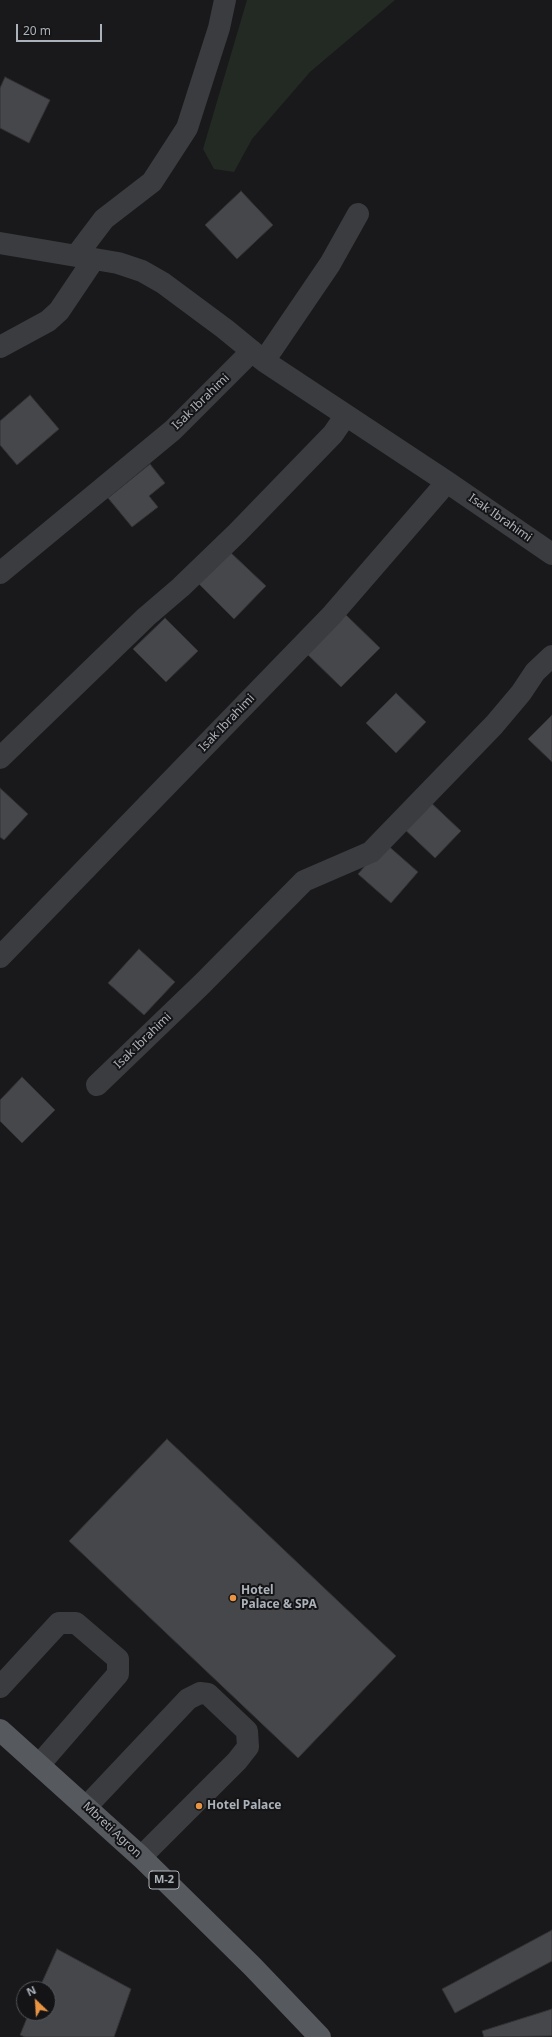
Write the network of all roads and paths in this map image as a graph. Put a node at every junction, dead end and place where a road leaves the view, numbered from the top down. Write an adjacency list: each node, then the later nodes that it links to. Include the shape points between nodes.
1 (225, 0): 4 (street, via 219,28 187,128 152,182 104,219)
2 (358, 214): 6 (street, Isak Ibrahimi, via 330,264)
3 (0, 243): 4 (street, Isak Ibrahimi)
4 (85, 258): 5 (street, via 59,311 48,321); 6 (street, Isak Ibrahimi, via 118,263 142,271 219,324)
5 (0, 347)
6 (258, 356): 7 (street, Isak Ibrahimi); 10 (street, Isak Ibrahimi)
7 (346, 415): 8 (street, Isak Ibrahimi); 12 (street, via 333,434 237,533)
8 (447, 482): 9 (street, Isak Ibrahimi); 13 (street, Isak Ibrahimi, via 331,616)
9 (552, 554)
10 (0, 573)
11 (552, 656): 14 (street, Isak Ibrahimi, via 535,672 494,725 371,852 304,881)
12 (0, 758)
13 (0, 958)
14 (97, 1085)
15 (0, 1687): 17 (street, via 59,1623 76,1623 118,1659 118,1674)
16 (0, 1730): 17 (main road, Mbreti Agron / M-2)
17 (39, 1765): 18 (main road, Mbreti Agron / M-2)
18 (86, 1807): 19 (main road, Mbreti Agron / M-2); 19 (street, via 188,1699 200,1693 208,1694 247,1731 248,1747)
19 (141, 1857): 20 (main road, Mbreti Agron / M-2)
20 (320, 2037)

